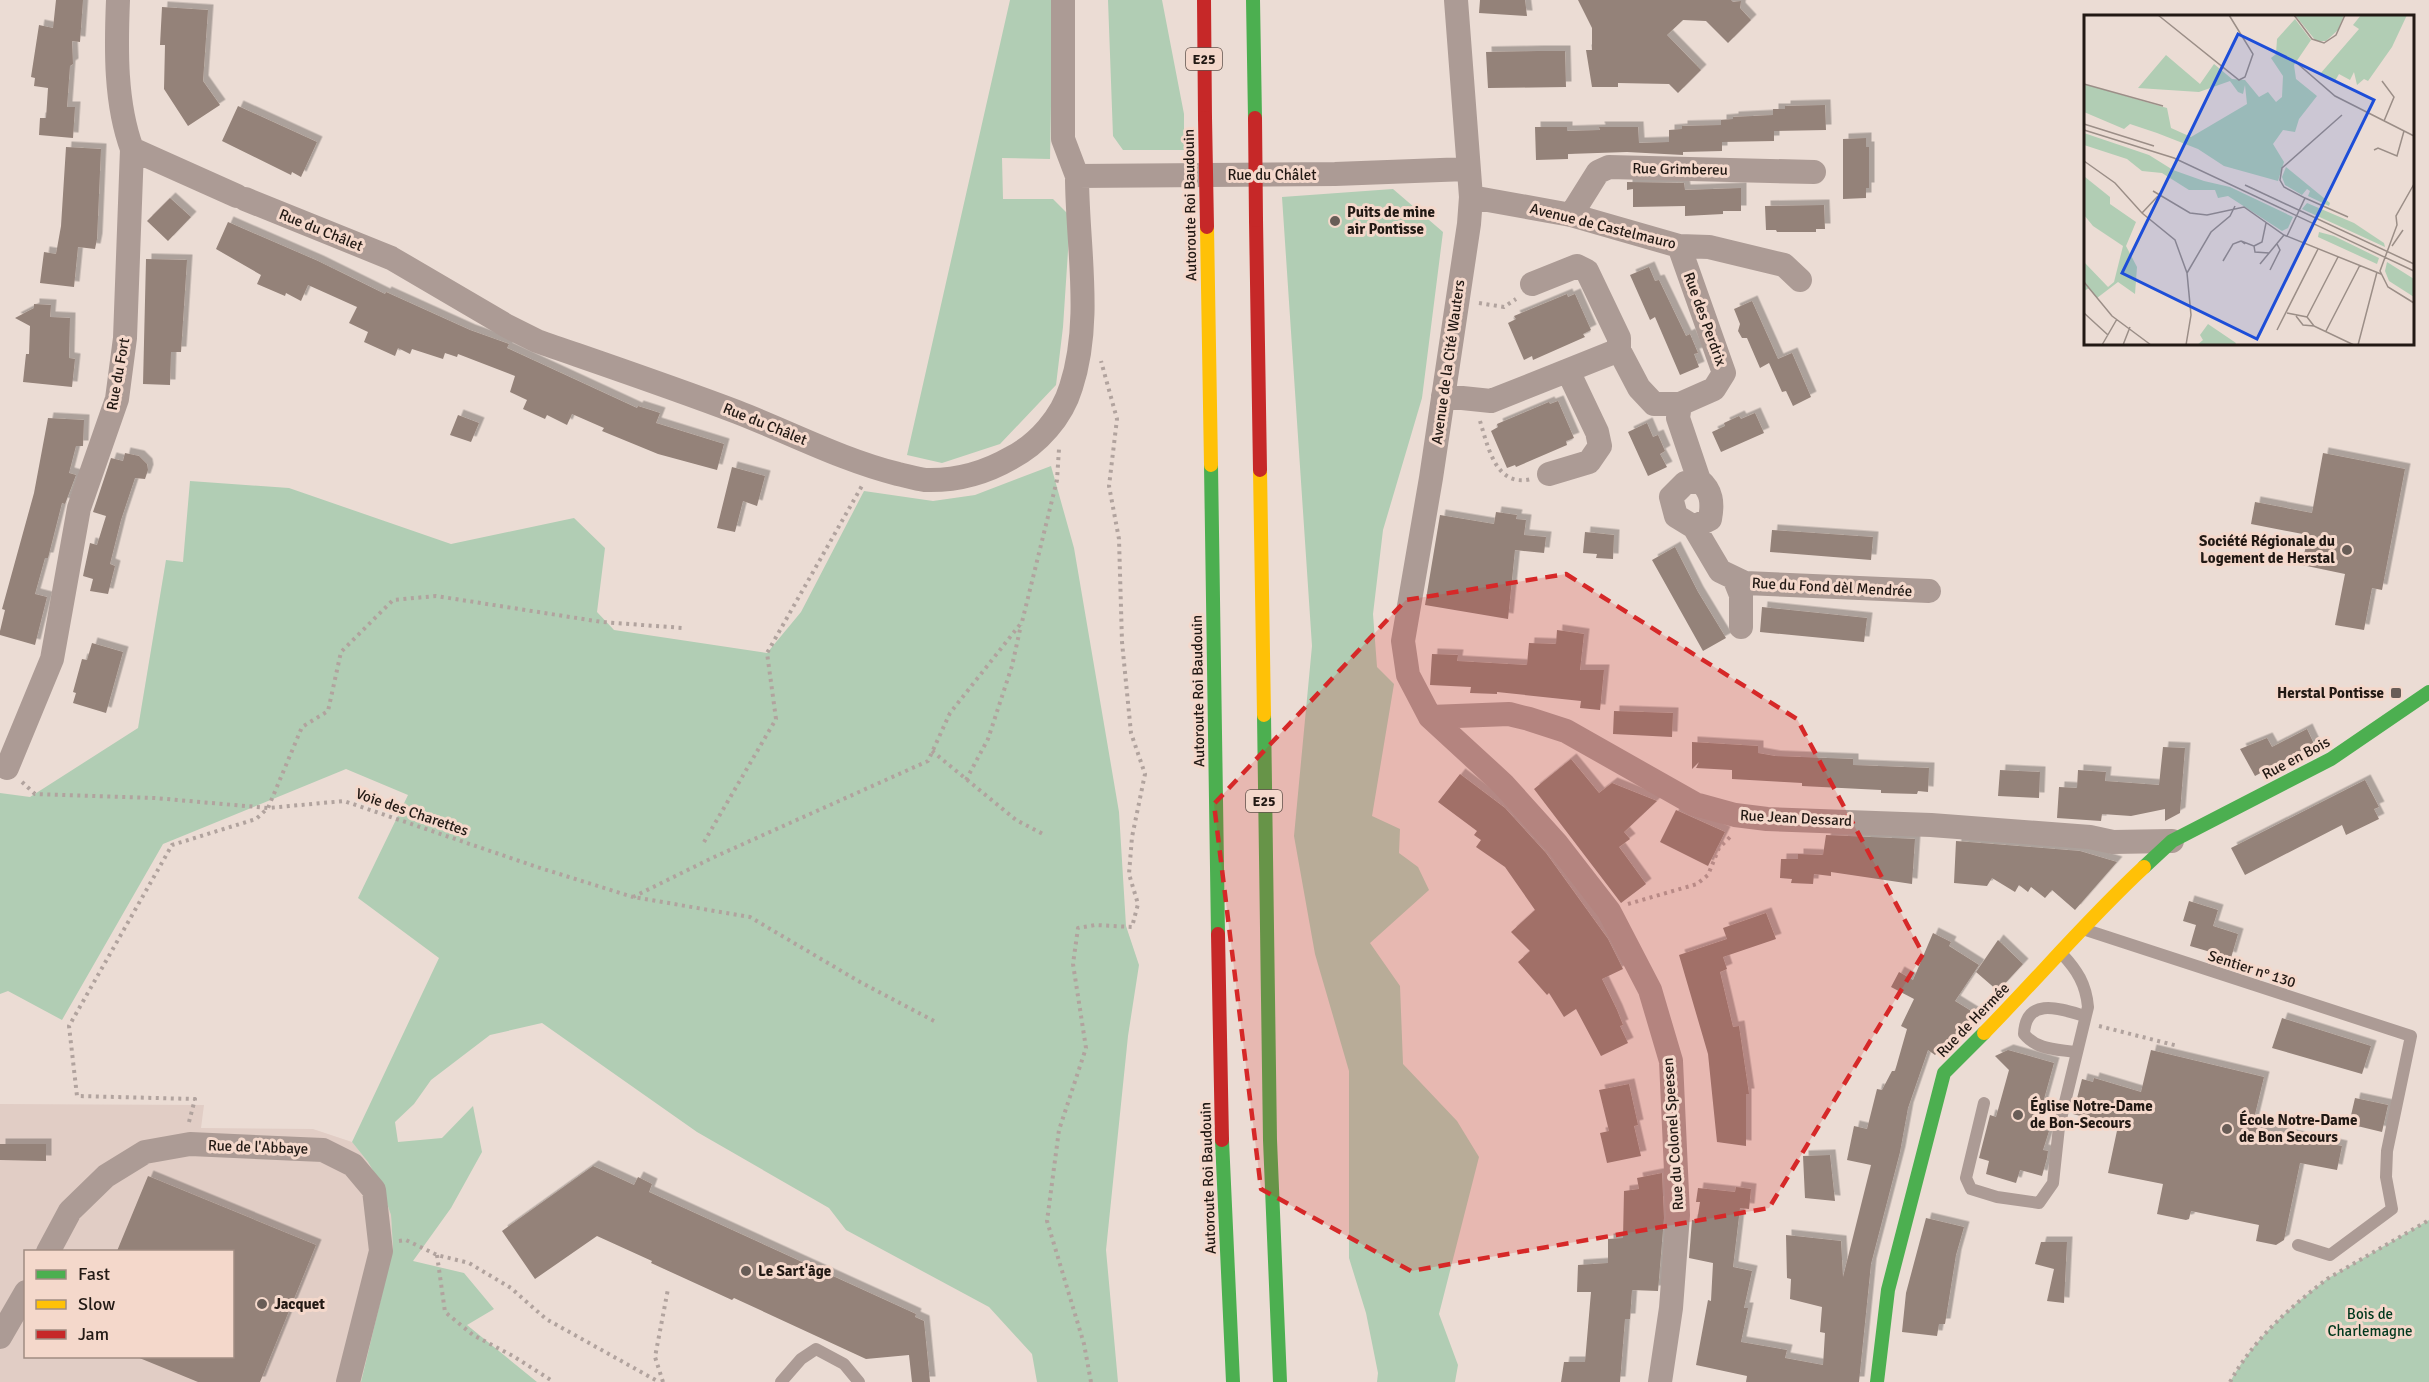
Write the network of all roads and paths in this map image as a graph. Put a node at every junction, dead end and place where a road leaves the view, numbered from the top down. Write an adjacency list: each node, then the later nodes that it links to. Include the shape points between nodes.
1 (118, 0): 6 (street, Rue du Fort, via 116,46 124,120)
2 (1063, 0): 9 (street, Rue du Châlet, via 1063,139)
3 (1204, 0): 68 (main road, Autoroute Roi Baudouin / E25, bridge, via 1222,1137)
4 (1253, 0): 69 (main road, E25, bridge, via 1270,1140)
5 (1456, 0): 7 (street, Avenue de la Cité Wauters)
6 (132, 149): 23 (street, Rue du Châlet, via 391,258 537,340 736,412); 35 (street, Rue du Fort, via 125,338 117,399 80,508 52,659)
7 (1467, 169): 9 (street, Rue du Châlet); 10 (street, Avenue de la Cité Wauters)
8 (1814, 172): 11 (street, Rue Grimbereu, via 1609,168 1598,172)
9 (1077, 176): 22 (street, Rue du Châlet, via 1083,315 1077,367 1070,391)
10 (1471, 197): 11 (street, Avenue de Castelmauro); 15 (street, Avenue de la Cité Wauters)
11 (1571, 215): 12 (street, Avenue de Castelmauro)
12 (1679, 246): 13 (street, Avenue de Castelmauro, via 1709,247 1784,265); 21 (street, Rue des Perdrix, via 1724,373 1714,389)
13 (1800, 280)
14 (1532, 284): 15 (path, via 1503,307); 16 (street, Rue des Perdrix, via 1577,266 1587,271 1618,338)
15 (1457, 299): 19 (street, Avenue de la Cité Wauters)
16 (1619, 350): 18 (street); 21 (street, Rue des Perdrix, via 1639,388 1654,404)
17 (1100, 356): 67 (path, via 1117,420 1109,486 1119,539 1122,642 1131,733 1145,774 1132,837 1129,874 1138,904 1132,927 1078,928 1073,964 1086,1048 1059,1130 1047,1221)
18 (1568, 371): 20 (street, via 1491,401); 24 (street, via 1600,446 1589,462)
19 (1443, 396): 20 (street); 33 (street, Avenue de la Cité Wauters, via 1403,641 1408,675)
20 (1479, 400): 24 (path, via 1477,412 1501,473 1511,480)
21 (1680, 404): 25 (street, via 1678,418)
22 (1053, 423): 23 (street, Rue du Châlet, via 1027,449 966,477 923,480); 29 (path, via 1059,444 1057,480)
23 (873, 468): 41 (path, via 767,653 776,719)
24 (1548, 474)
25 (1699, 480): 26 (street, via 1711,495 1712,507 1710,519); 26 (street, via 1685,483 1671,497 1676,516)
26 (1694, 527): 27 (street, Rue du Fond dèl Mendrée, via 1720,571)
27 (1736, 580): 28 (street, Rue du Fond dèl Mendrée); 30 (street, Rue du Fond dèl Mendrée, via 1741,595)
28 (1929, 591)
29 (1022, 622): 34 (path, via 950,713); 36 (path, via 1012,666 987,739)
30 (1741, 627)
31 (683, 628): 37 (path, via 602,622 436,596 393,600 341,652 328,711 302,727)
32 (2429, 692): 40 (main road, Rue en Bois, via 2331,759)
33 (1430, 717): 38 (street, Rue Jean Dessard, via 1509,714 1529,718 1566,731 1695,804); 45 (street, Rue du Colonel Speesen, via 1503,784 1557,844)
34 (932, 751): 36 (path); 44 (path, via 928,761)
35 (7, 768): 37 (path, Voie des Charettes, via 35,794 155,798)
36 (966, 780): 39 (path, via 1016,820)
37 (268, 808): 44 (path, Voie des Charettes, via 344,801); 53 (path, via 256,819 172,845 69,1026 77,1096 195,1099)
38 (1749, 817): 42 (street, Rue Jean Dessard, via 1931,825); 45 (path, via 1719,848 1708,875 1697,884)
39 (1043, 834)
40 (2172, 841): 42 (street, Rue Jean Dessard); 43 (main road, Rue de Hermée)
41 (704, 842)
42 (2113, 842): 43 (street, Rue Jean Dessard, via 2133,856)
43 (2137, 872): 46 (main road, Rue de Hermée)
44 (633, 897): 49 (path, Voie des Charettes, via 750,917)
45 (1609, 911): 70 (street, Rue du Colonel Speesen, via 1650,990 1671,1061 1678,1215 1671,1308)
46 (2084, 930): 47 (main road, Rue de Hermée); 56 (lane, Sentier n° 130, via 2411,1036 2387,1151 2386,1177 2392,1209 2330,1255)
47 (2062, 953): 48 (lane, via 2087,990); 71 (main road, Rue de Hermée, via 1944,1073 1888,1290)
48 (2084, 1019): 50 (path); 51 (lane); 51 (lane, via 2056,1007 2042,1008 2032,1013 2025,1024 2024,1034 2039,1047)
49 (934, 1021)
50 (2178, 1046)
51 (2076, 1052): 52 (lane, via 2059,1127 2054,1184 2039,1203 1971,1189 1966,1178)
52 (1984, 1103)
53 (183, 1145): 55 (street, Rue de l'Abbaye, via 323,1150 353,1165 374,1190); 57 (street, Rue de l'Abbaye, via 145,1152 106,1176 70,1211)
54 (2429, 1220): 72 (path, via 2313,1289 2262,1336)
55 (380, 1242): 58 (path, via 406,1240); 62 (street, Rue de l'Abbaye)
56 (2298, 1245)
57 (49, 1250)
58 (437, 1255): 63 (path, via 445,1312 473,1335); 64 (path, via 469,1263 511,1288 546,1319)
59 (668, 1289): 64 (path, via 655,1357)
60 (24, 1295): 61 (street)
61 (0, 1337)
62 (348, 1382)
63 (554, 1382)
64 (661, 1382)
65 (781, 1382): 66 (lane, via 801,1359 816,1349 844,1364)
66 (859, 1382)
67 (1091, 1382)
68 (1233, 1382)
69 (1280, 1382)
70 (1660, 1382)
71 (1877, 1382)
72 (2230, 1382)

